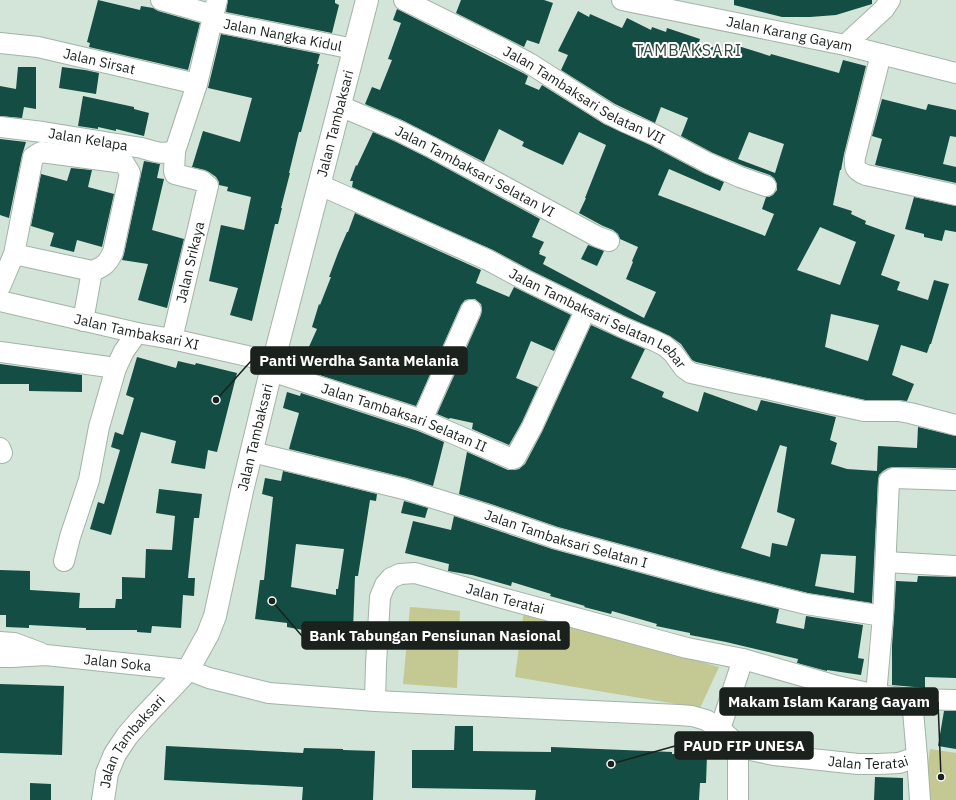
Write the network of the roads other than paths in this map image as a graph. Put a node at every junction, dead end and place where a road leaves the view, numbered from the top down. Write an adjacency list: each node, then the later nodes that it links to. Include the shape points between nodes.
1 (162, 0): 6 (street, Jalan Nangka Kidul)
2 (367, 0): 9 (main road, Jalan Tambaksari)
3 (404, 0): 17 (street, Jalan Tambaksari Selatan VII, via 528,63 609,114 708,163)
4 (622, 0): 8 (street, Jalan Karang Gayam)
5 (890, 0): 8 (street, via 884,9)
6 (214, 12): 9 (street, Jalan Nangka Kidul); 12 (street)
7 (0, 43): 12 (street, Jalan Sirsat, via 38,47)
8 (845, 45): 10 (street, Jalan Karang Gayam)
9 (354, 49): 13 (main road, Jalan Tambaksari)
10 (881, 54): 11 (street, Jalan Karang Gayam); 18 (street, via 855,157 855,167 866,175)
11 (956, 73)
12 (197, 84): 15 (street)
13 (340, 106): 16 (main road, Jalan Tambaksari); 19 (street, Jalan Tambaksari Selatan VI, via 399,130)
14 (0, 127): 15 (street, Jalan Kelapa, via 142,148 156,153)
15 (174, 151): 28 (street, Jalan Srikaya, via 175,174 202,181 208,186)
16 (320, 185): 24 (street, Jalan Tambaksari Selatan Lebar, via 488,260); 30 (main road, Jalan Tambaksari)
17 (766, 186)
18 (956, 196)
19 (608, 241)
20 (14, 254): 21 (street); 21 (street, via 33,157 41,152 124,163 130,173 113,252 106,264); 22 (street)
21 (92, 271): 26 (street)
22 (0, 287)
23 (0, 300): 26 (street, Jalan Tambaksari XI)
24 (586, 309): 32 (street, Jalan Tambaksari Selatan II, via 532,428 515,458 512,459); 33 (street, Jalan Tambaksari Selatan Lebar, via 665,346 691,373 864,411 910,413)
25 (471, 310): 32 (street)
26 (83, 321): 27 (street, Jalan Tambaksari XI)
27 (137, 333): 28 (street, Jalan Tambaksari XI); 31 (street)
28 (172, 339): 30 (street, Jalan Tambaksari XI)
29 (0, 352): 31 (street)
30 (273, 367): 32 (street, Jalan Tambaksari Selatan II); 34 (main road, Jalan Tambaksari)
31 (116, 368): 36 (street, via 99,427 89,480)
32 (422, 420)
33 (956, 426)
34 (252, 452): 39 (street, Jalan Tambaksari Selatan I, via 404,489 555,538 717,582 806,604); 44 (main road, Jalan Tambaksari, via 215,616)
35 (956, 480): 37 (street, via 894,478 889,481)
36 (64, 561)
37 (886, 562): 38 (street); 39 (street)
38 (956, 566)
39 (883, 616): 45 (street)
40 (0, 642): 41 (street, Jalan Soka, via 14,643)
41 (46, 655): 42 (street, Jalan Soka); 44 (street, Jalan Soka)
42 (0, 657)
43 (743, 659): 45 (street, Jalan Teratai); 48 (street, Jalan Teratai, via 679,646 415,573 400,574 388,581 380,597); 49 (street)
44 (188, 670): 48 (street, Jalan Teratai, via 269,693); 52 (main road, Jalan Tambaksari, via 127,736 115,754)
45 (876, 695): 46 (street, Jalan Teratai)
46 (912, 699): 47 (street, Jalan Teratai); 51 (street, Jalan Teratai)
47 (956, 700)
48 (374, 701): 49 (street, Jalan Teratai, via 680,715 706,720)
49 (720, 729): 50 (street, Jalan Teratai)
50 (738, 745): 51 (street, Jalan Teratai, via 774,755 858,764 899,763); 53 (street)
51 (917, 757): 54 (street)
52 (103, 800)
53 (738, 800)
54 (920, 800)

